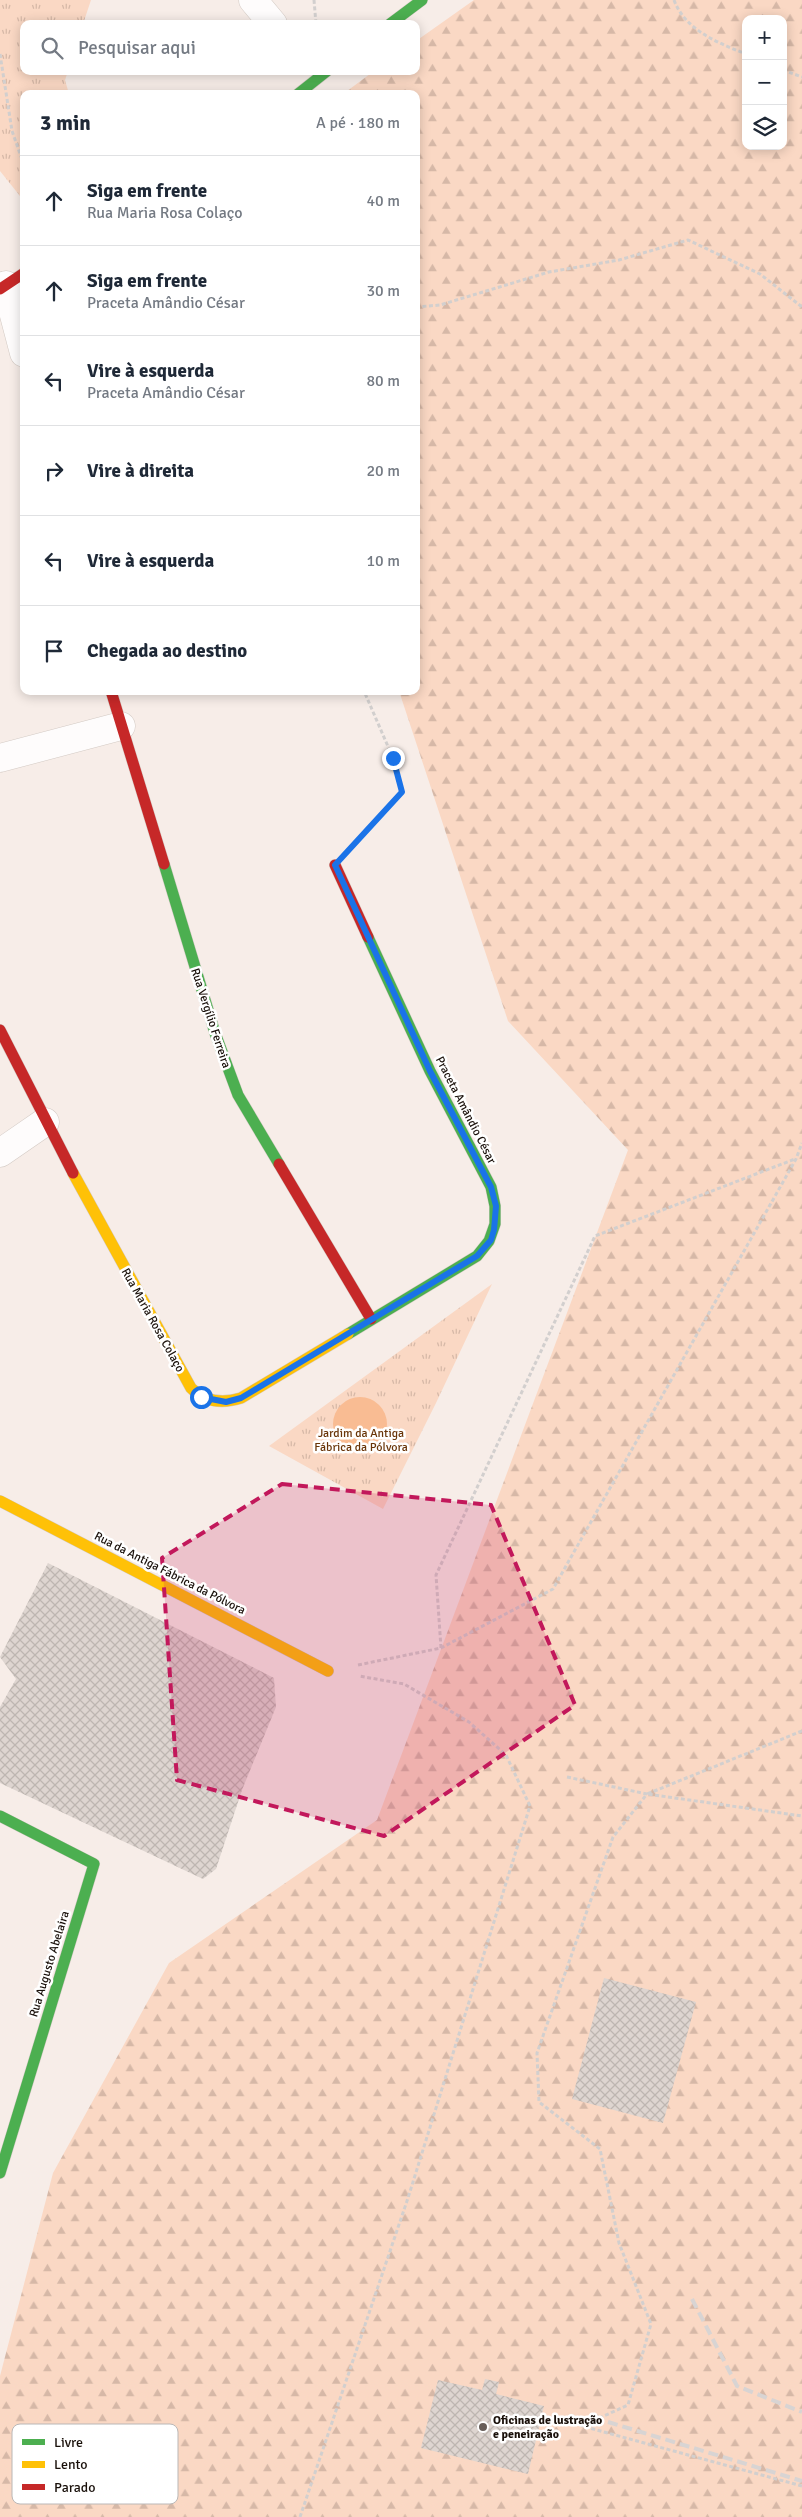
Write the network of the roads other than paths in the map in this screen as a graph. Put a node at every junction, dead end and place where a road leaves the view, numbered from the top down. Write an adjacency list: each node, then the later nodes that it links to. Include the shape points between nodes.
1 (253, 0): 3 (street)
2 (422, 0): 4 (street)
3 (270, 20)
4 (395, 20)
5 (319, 75): 6 (street)
6 (302, 90)
7 (10, 282): 8 (street)
8 (20, 333)
9 (112, 695): 10 (street, Rua Vergílio Ferreira)
10 (121, 726): 11 (street); 16 (street, Rua Vergílio Ferreira, via 233,1084)
11 (0, 758)
12 (335, 865): 16 (street, Praceta Amândio César, via 430,1071 491,1187 496,1206 491,1240 477,1256)
13 (0, 1030): 14 (street, Rua Maria Rosa Colaço)
14 (45, 1122): 15 (street); 16 (street, Rua Maria Rosa Colaço, via 191,1388 201,1397 226,1402 241,1398)
15 (0, 1153)
16 (371, 1319)
17 (0, 1501): 18 (street, Rua da Antiga Fábrica da Pólvora)
18 (328, 1670)
19 (0, 1816): 20 (street, Rua Augusto Abelaira, via 94,1864)
20 (0, 2173)

